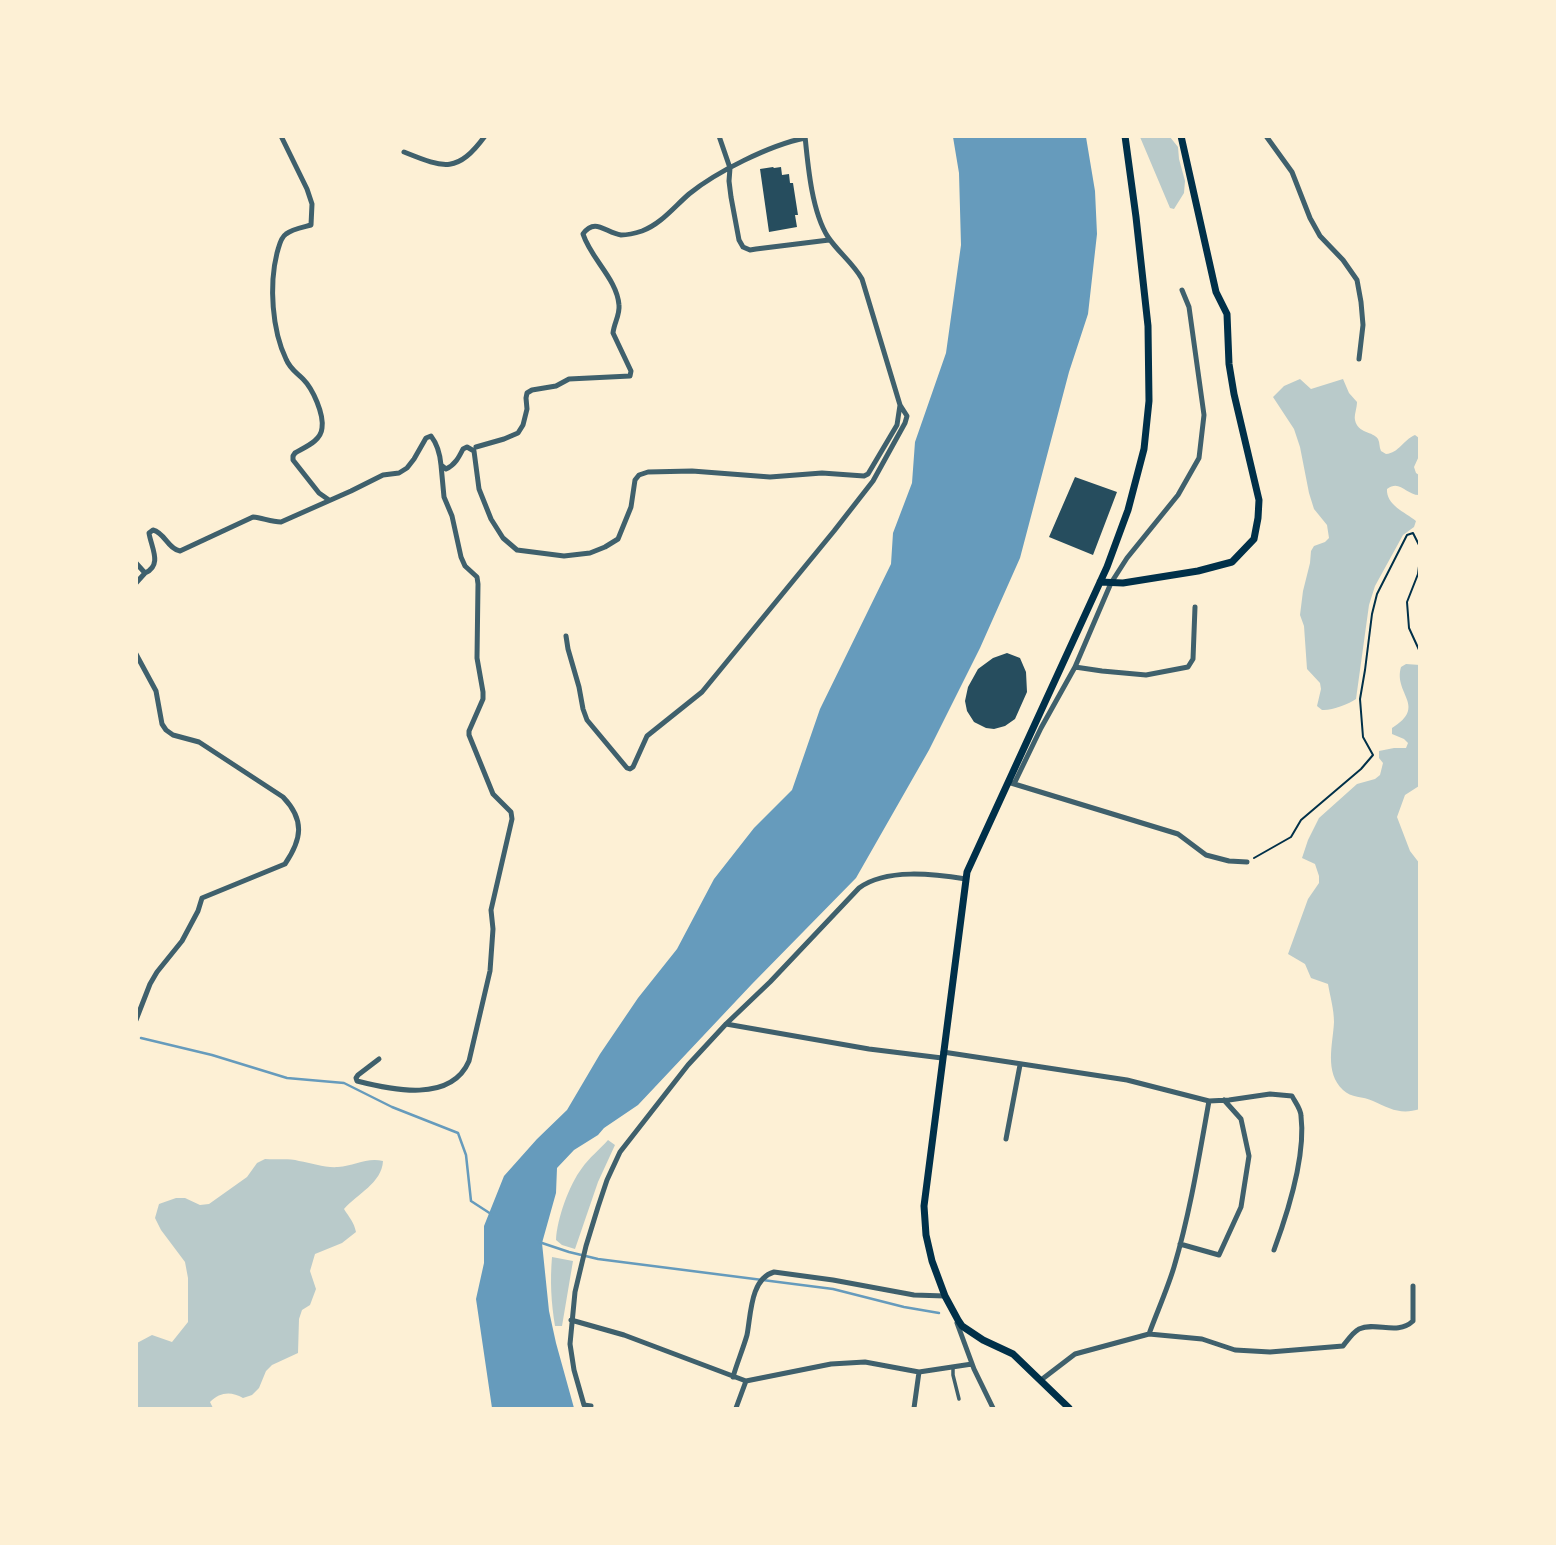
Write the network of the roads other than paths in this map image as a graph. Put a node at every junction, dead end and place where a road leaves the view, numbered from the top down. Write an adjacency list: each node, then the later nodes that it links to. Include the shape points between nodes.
1 (281, 136): 16 (street, via 307,189 312,217 311,225 286,233 281,240 272,274 277,337 290,369 311,390 323,425 315,440 295,453 293,460)
2 (485, 136): 8 (street, via 460,162 440,165)
3 (719, 136): 9 (street)
4 (1125, 136): 19 (main road, via 1148,326 1147,432 1128,510)
5 (1181, 136): 21 (main road, via 1213,282 1227,314 1232,384 1259,500 1258,518 1254,539 1231,562)
6 (1266, 136): 12 (street, via 1292,172 1320,236 1357,280 1363,325)
7 (805, 137): 9 (street); 10 (street, via 817,216)
8 (404, 152)
9 (730, 168): 10 (street, via 731,197 743,247 750,250); 14 (street, via 694,190 650,228 623,235 593,226 583,234 618,298 613,333 630,376 569,379 531,390 518,433)
10 (829, 240): 13 (street, via 862,279)
11 (1182, 290): 21 (street, via 1189,307 1203,415 1199,458 1178,495)
12 (1359, 359)
13 (900, 405): 15 (street, via 897,425 864,476 771,477 692,471 639,475 618,539 590,553 564,556 517,550 491,519 479,489 474,451 467,447 452,466 446,469); 23 (street, via 907,416 905,423 873,481 702,692 647,736 630,769 587,720)
14 (476, 447)
15 (441, 465): 16 (street, via 430,436 399,474 383,475); 34 (street, via 444,496 461,557 477,577 479,593 477,658 483,699 469,735 493,794 511,812 512,820 491,910 490,971 466,1069 450,1083 427,1090 357,1081 358,1075)
16 (329, 500): 18 (street, via 281,522 253,517 180,551 153,530 149,533 155,565)
17 (136, 564): 18 (street)
18 (145, 573): 20 (street)
19 (1100, 582): 21 (main road); 26 (main road)
20 (136, 583)
21 (1111, 583): 25 (street)
22 (1195, 607): 25 (street, via 1193,659 1188,667 1146,675)
23 (566, 636)
24 (136, 654): 31 (street, via 156,691 166,730 199,742 284,797 300,824 293,853 285,864 202,898 182,941 150,984)
25 (1075, 667): 27 (street)
26 (1036, 722): 27 (street); 28 (main road)
27 (1039, 734): 28 (street)
28 (1011, 783): 29 (street, via 1178,834 1206,855); 30 (main road)
29 (1247, 862)
30 (966, 879): 32 (street, via 909,875 867,882); 33 (main road)
31 (136, 1020)
32 (726, 1024): 33 (street, via 869,1049); 43 (street, via 620,1152 586,1246)
33 (943, 1055): 35 (street); 42 (main road, via 924,1220 928,1248)
34 (379, 1059)
35 (1020, 1065): 37 (street, via 1127,1080); 38 (street)
36 (1224, 1100): 37 (street); 39 (street, via 1241,1119 1249,1156 1241,1207 1219,1255); 40 (street, via 1292,1096 1301,1113 1300,1152 1288,1212)
37 (1209, 1101): 39 (street)
38 (1006, 1139)
39 (1180, 1244): 45 (street)
40 (1274, 1250)
41 (1413, 1286): 45 (street, via 1413,1321 1408,1326 1359,1329 1343,1346 1247,1351 1202,1339)
42 (946, 1296): 44 (main road); 49 (street, via 767,1274 758,1284)
43 (571, 1320): 49 (street); 53 (street, via 574,1370 584,1405)
44 (961, 1328): 46 (street); 50 (main road, via 1013,1354)
45 (1149, 1334): 50 (street, via 1075,1354)
46 (972, 1364): 47 (street); 56 (street)
47 (953, 1367): 48 (street); 52 (street)
48 (919, 1372): 51 (street, via 865,1363 831,1364); 55 (street)
49 (733, 1377): 51 (street)
50 (1041, 1380): 57 (main road)
51 (746, 1381): 54 (street)
52 (959, 1399)
53 (591, 1406)
54 (736, 1409)
55 (914, 1409)
56 (993, 1409)
57 (1069, 1409)

